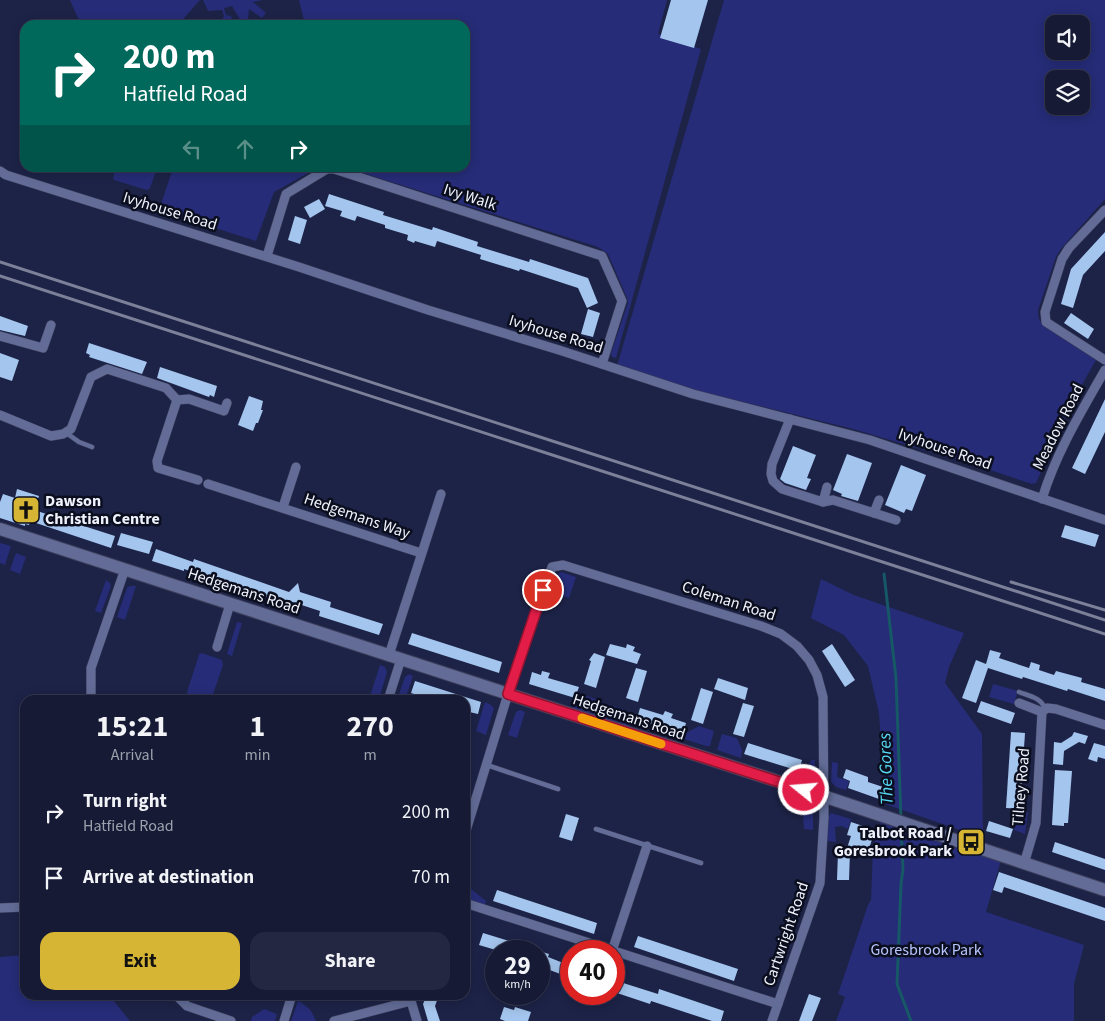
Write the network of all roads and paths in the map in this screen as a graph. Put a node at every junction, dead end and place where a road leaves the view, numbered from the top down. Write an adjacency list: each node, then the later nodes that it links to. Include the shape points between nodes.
1 (0, 171): 5 (street, Ivyhouse Road)
2 (322, 172): 5 (street, Ivy Walk, via 286,194)
3 (343, 172): 9 (street, Ivy Walk, via 602,256 622,301)
4 (1105, 210): 8 (street, via 1062,259 1045,312 1046,322 1054,329)
5 (266, 256): 9 (street, Ivyhouse Road)
6 (51, 325): 7 (street, via 43,348)
7 (0, 336)
8 (1105, 360)
9 (602, 364): 14 (street, Ivyhouse Road, via 694,394)
10 (1105, 370): 23 (street, Meadow Road, via 1049,475)
11 (177, 400): 12 (street, via 189,399 224,410); 15 (street, via 166,388 107,370 91,378 71,429); 18 (street, via 157,461 158,468)
12 (227, 403)
13 (0, 415): 15 (street, via 51,436)
14 (790, 419): 23 (street, Ivyhouse Road, via 870,440); 24 (street, via 772,464 773,481 782,489)
15 (66, 432): 16 (lane)
16 (92, 447)
17 (296, 467): 25 (street, Hedgemans Way)
18 (198, 480)
19 (208, 484): 25 (street, Hedgemans Way)
20 (827, 487): 24 (street)
21 (441, 494): 30 (street, Hedgemans Way)
22 (879, 500): 26 (street)
23 (1042, 500): 28 (street, Ivyhouse Road)
24 (823, 502): 26 (street, via 833,500)
25 (283, 507): 30 (street, Hedgemans Way)
26 (874, 513): 27 (street)
27 (896, 520)
28 (1105, 520)
29 (0, 529): 31 (street, Hedgemans Road)
30 (421, 553): 34 (street, Hedgemans Way)
31 (125, 569): 32 (street, Hedgemans Road); 37 (street, via 90,668)
32 (230, 604): 33 (street); 34 (street, Hedgemans Road)
33 (217, 647)
34 (395, 657): 36 (street, Hedgemans Road); 38 (street, Hedgemans Way)
35 (1019, 692): 40 (lane, via 1040,701 1044,705)
36 (508, 694): 42 (street); 44 (street, Hedgemans Road); 44 (street, Coleman Road, via 549,572 556,565 762,626 797,646 817,675 823,697)
37 (91, 695)
38 (389, 695)
39 (1019, 703): 40 (street)
40 (1043, 711): 41 (street, via 1056,709); 49 (street, Tilney Road, via 1036,823)
41 (1105, 725)
42 (487, 765): 43 (lane); 45 (street)
43 (558, 789)
44 (822, 796): 49 (street, Hedgemans Road); 61 (street, Cartwright Road, via 820,884)
45 (470, 818)
46 (596, 829): 47 (lane)
47 (647, 846): 48 (lane); 55 (street)
48 (701, 863)
49 (1024, 864): 50 (street, Hedgemans Road)
50 (1105, 890)
51 (470, 904): 54 (street)
52 (20, 907): 53 (street)
53 (0, 908)
54 (580, 940)
55 (617, 940)
56 (625, 955): 61 (street)
57 (181, 1000): 62 (street, via 187,1006)
58 (290, 1000): 63 (street)
59 (405, 1000): 64 (street)
60 (412, 1000): 65 (street)
61 (778, 1004): 66 (street, Cartwright Road)
62 (231, 1021)
63 (284, 1021)
64 (334, 1021)
65 (417, 1021)
66 (772, 1021)

